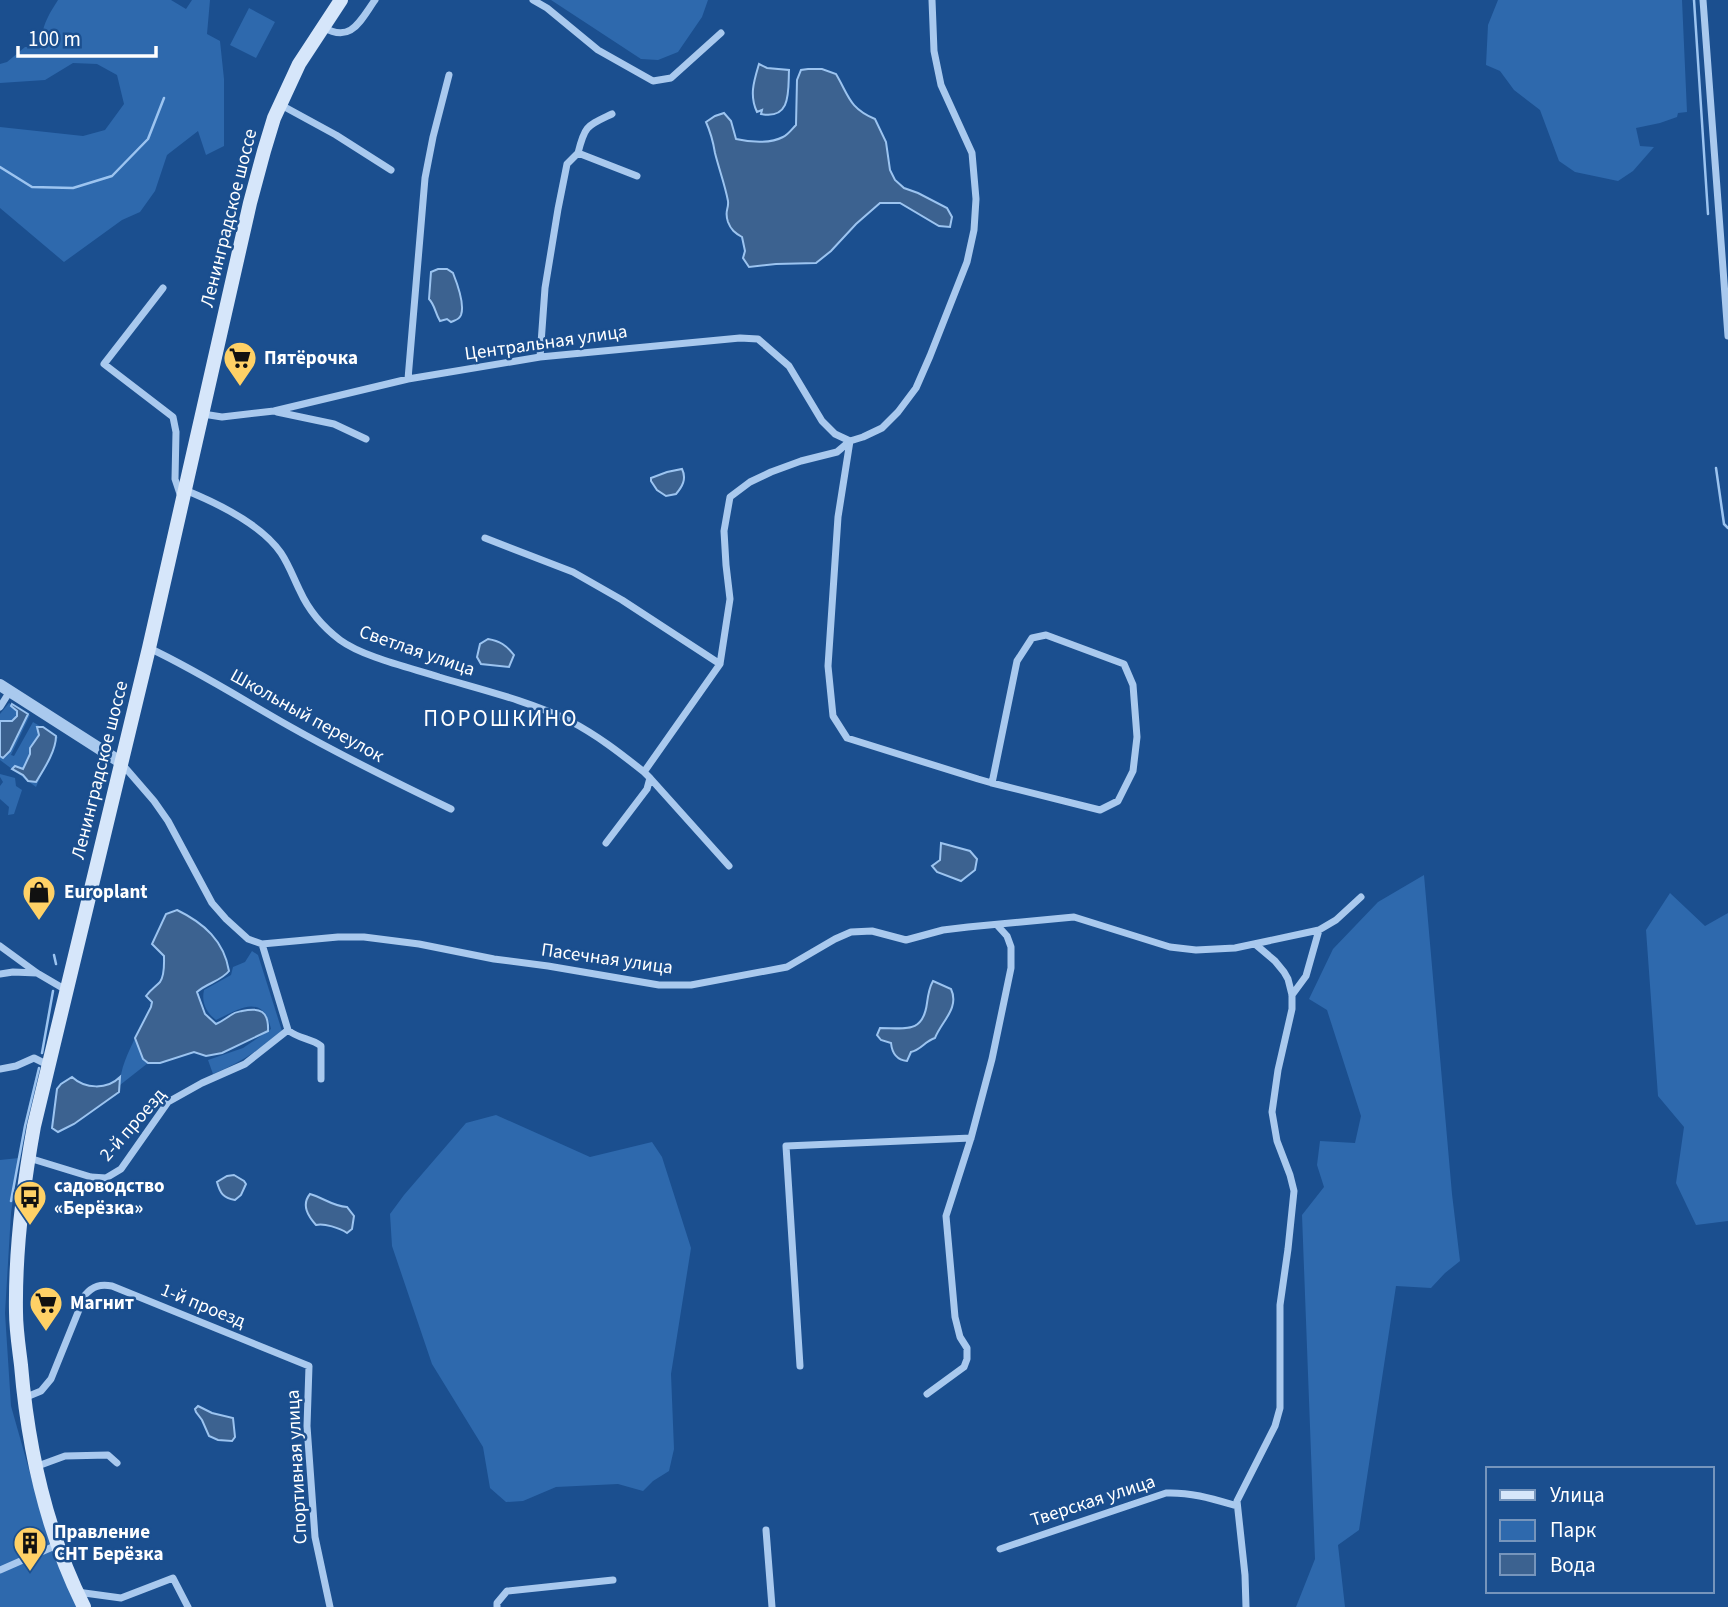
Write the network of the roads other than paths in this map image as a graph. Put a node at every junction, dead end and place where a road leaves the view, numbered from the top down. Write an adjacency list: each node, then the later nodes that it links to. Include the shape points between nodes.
1 (341, 0): 6 (main road, Ленинградское шоссе)
2 (375, 0): 6 (street, via 349,31 332,33)
3 (533, 0): 7 (street, via 598,50 653,81 670,78)
4 (932, 0): 21 (street, via 941,85 972,153 974,230 967,262 916,388 882,428)
5 (1703, 0): 15 (street)
6 (322, 27): 9 (main road, Ленинградское шоссе)
7 (721, 33)
8 (449, 75): 17 (street, via 425,178)
9 (280, 105): 12 (street); 19 (main road, Ленинградское шоссе, via 250,203)
10 (612, 114): 11 (street, via 583,131)
11 (578, 153): 13 (street); 16 (street, via 567,163 558,209)
12 (391, 170)
13 (637, 176)
14 (163, 288): 22 (street, via 104,364 173,417 175,479)
15 (1728, 336)
16 (540, 357): 17 (street, Центральная улица); 21 (street, Центральная улица, via 758,338 789,366 822,421 835,435)
17 (408, 379): 18 (street, Центральная улица)
18 (274, 411): 19 (street, Центральная улица, via 222,417); 20 (street, via 334,424)
19 (203, 414): 22 (main road, Ленинградское шоссе)
20 (366, 439)
21 (850, 441): 25 (street, via 837,452 771,472 730,497 724,531 730,599); 30 (street, via 838,517 828,666 833,716 847,738)
22 (184, 495): 24 (main road, Ленинградское шоссе); 29 (street, Светлая улица, via 204,497 269,539 313,615 349,646 569,721 612,746)
23 (485, 538): 25 (street, via 573,572)
24 (149, 648): 28 (main road, Ленинградское шоссе); 31 (street, Школьный переулок)
25 (720, 664): 29 (street)
26 (5, 688): 27 (street); 28 (street)
27 (0, 707)
28 (122, 763): 37 (street, via 168,821 212,903 248,939); 42 (main road, Ленинградское шоссе)
29 (647, 775): 32 (street, via 647,789); 33 (street, Светлая улица)
30 (992, 783): 30 (street, via 1017,661 1032,638 1046,635 1124,664 1133,685 1137,737 1133,771 1118,801 1100,810)
31 (451, 808)
32 (606, 843)
33 (729, 866)
34 (1361, 897): 36 (street, Пасечная улица)
35 (997, 925): 37 (street, Пасечная улица, via 943,930 906,940 872,931 851,932 788,967 676,986 364,937); 38 (street, Пасечная улица, via 1074,917 1170,947 1196,950); 48 (street, via 1011,947 1011,968)
36 (1319, 930): 38 (street, Пасечная улица); 43 (street, via 1306,975)
37 (262, 944): 44 (street)
38 (1255, 944): 43 (street, via 1284,972)
39 (0, 946): 40 (street)
40 (37, 973): 41 (street); 42 (street)
41 (0, 974)
42 (67, 990): 45 (main road, Ленинградское шоссе)
43 (1292, 995): 56 (street, via 1272,1112 1294,1191 1280,1305 1280,1408)
44 (288, 1030): 47 (street, via 321,1046); 49 (street, 2-й проезд, via 245,1063 169,1102 121,1168 106,1178)
45 (50, 1065): 46 (street, via 34,1058); 49 (main road, Ленинградское шоссе)
46 (0, 1069)
47 (321, 1079)
48 (971, 1138): 51 (street, via 786,1146); 52 (street, via 946,1216 955,1317 967,1359 964,1367)
49 (28, 1158): 53 (main road, Ленинградское шоссе, via 16,1313)
50 (309, 1366): 53 (street, 1-й проезд, via 102,1284 85,1295 51,1379 41,1391); 65 (street, Спортивная улица, via 307,1426 315,1537)
51 (800, 1366)
52 (927, 1394)
53 (24, 1398): 55 (main road, Ленинградское шоссе)
54 (117, 1463): 55 (street, via 108,1455 90,1454 65,1456)
55 (36, 1467): 58 (main road, Ленинградское шоссе)
56 (1237, 1506): 59 (street, Тверская улица, via 1183,1492 1166,1493); 68 (street)
57 (766, 1530): 67 (street)
58 (57, 1545): 60 (street); 62 (main road, Ленинградское шоссе)
59 (1000, 1549)
60 (0, 1570)
61 (613, 1580): 66 (street, via 508,1591)
62 (76, 1592): 63 (main road, Ленинградское шоссе); 64 (street, via 121,1598 173,1578)
63 (84, 1607)
64 (188, 1607)
65 (330, 1607)
66 (497, 1607)
67 (772, 1607)
68 (1246, 1607)

